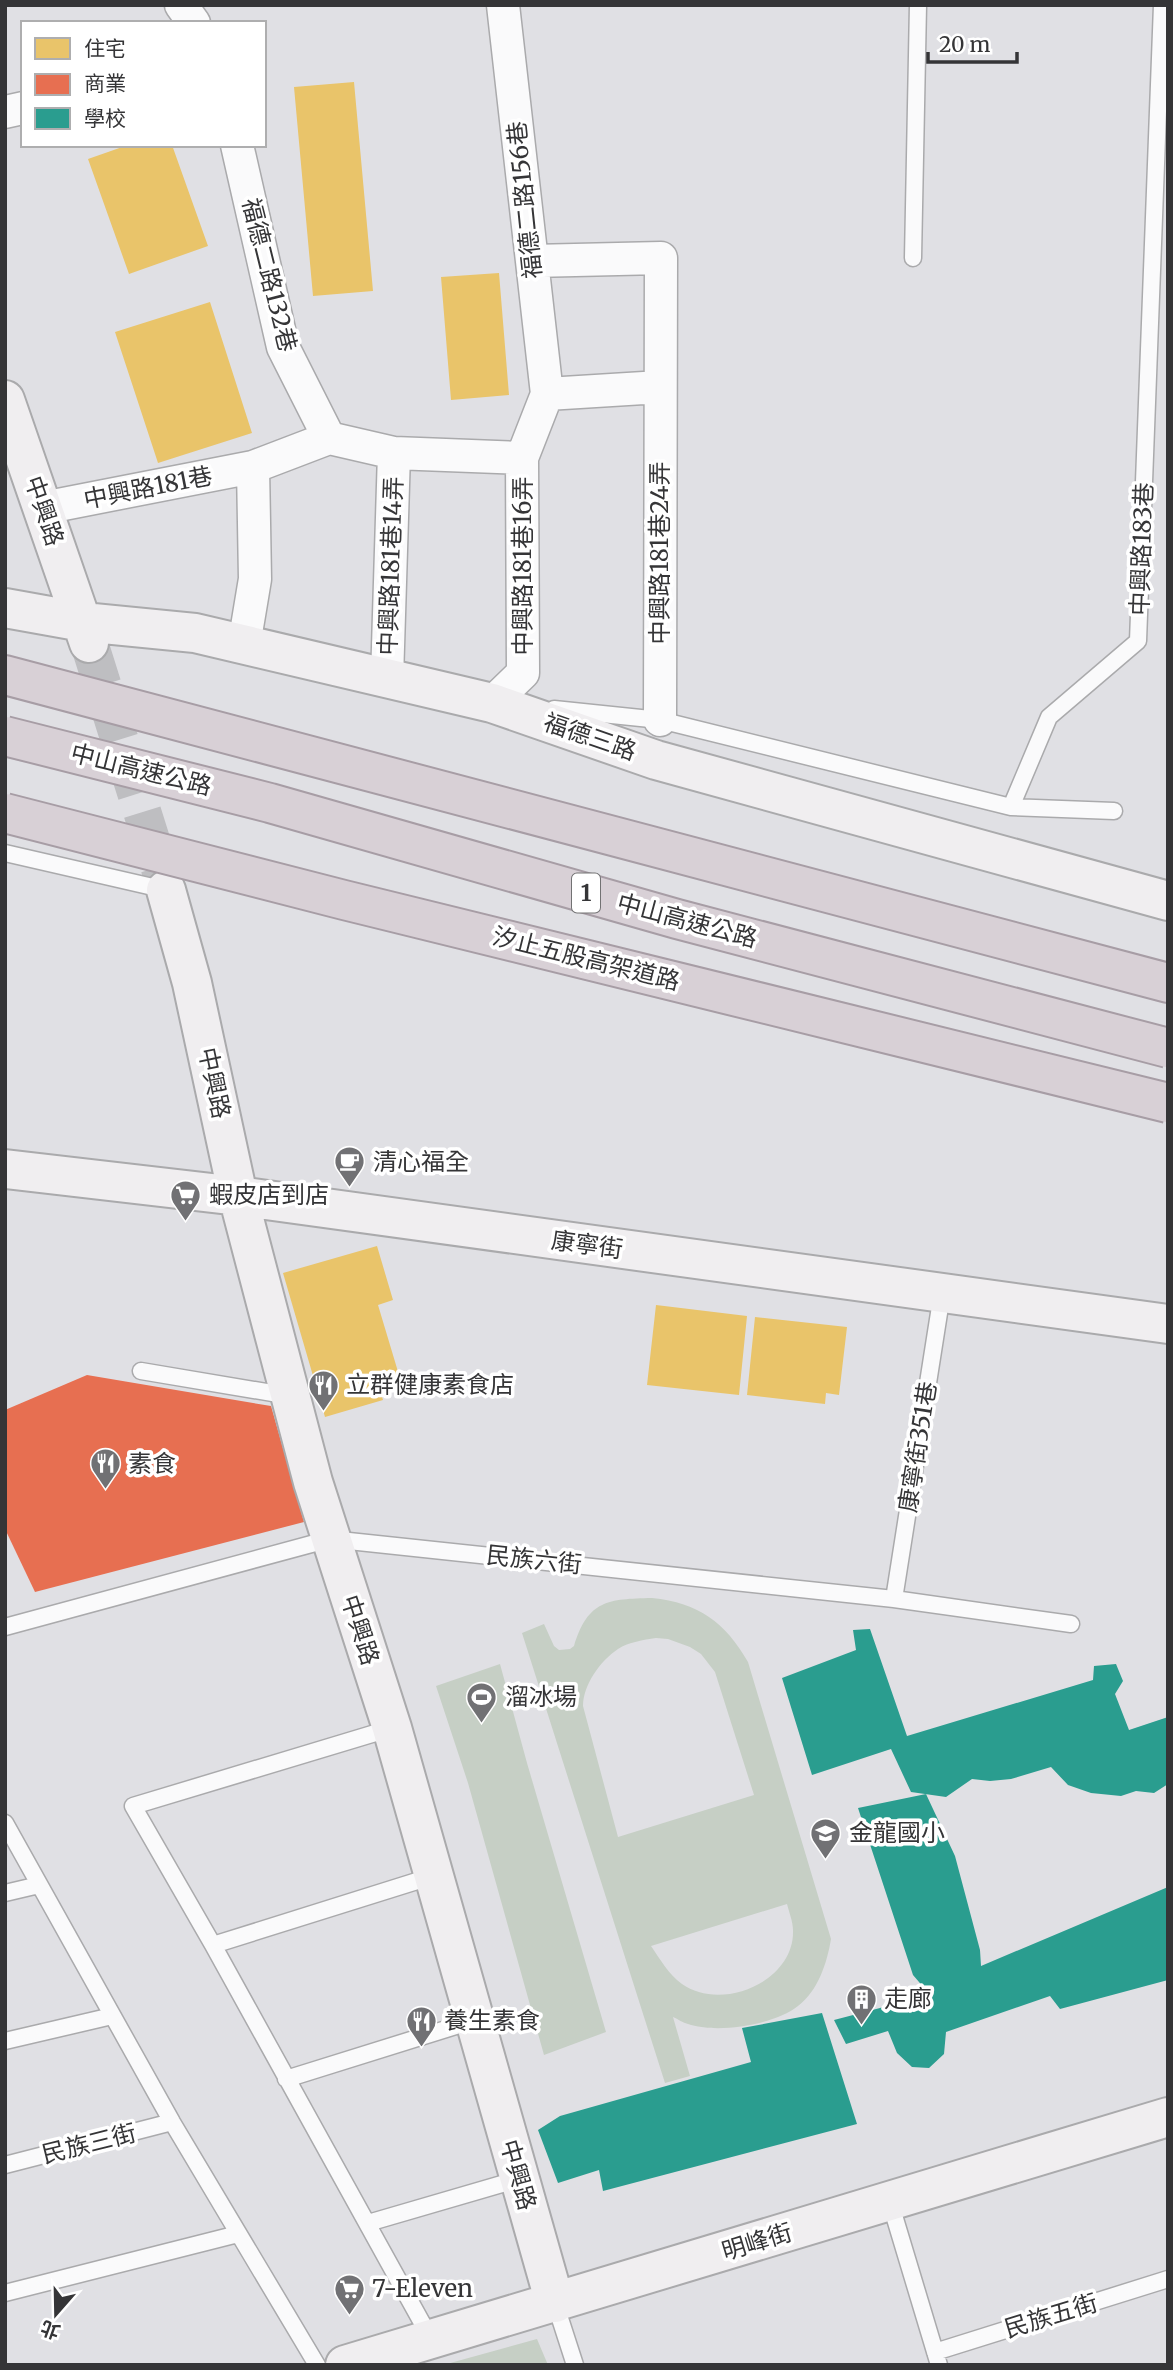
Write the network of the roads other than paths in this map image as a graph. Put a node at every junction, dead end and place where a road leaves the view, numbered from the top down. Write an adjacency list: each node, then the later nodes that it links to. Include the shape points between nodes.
1 (181, 5): 5 (street)
2 (503, 5): 8 (street, 福德二路156巷)
3 (918, 5): 7 (lane)
4 (1162, 5): 25 (lane, 中興路183巷, via 1138,641 1049,716)
5 (193, 21)
6 (237, 147): 12 (street, 福德二路132巷, via 283,347)
7 (913, 258)
8 (532, 261): 9 (street, 中興路181巷24弄, via 661,258); 10 (street, 福德二路156巷)
9 (660, 387): 10 (street); 23 (street, 中興路181巷24弄)
10 (547, 394): 14 (street)
11 (5, 400): 16 (street, 中興路)
12 (329, 438): 13 (street); 15 (street, 中興路181巷)
13 (394, 453): 14 (street); 21 (street, 中興路181巷14弄)
14 (522, 458): 22 (street, 中興路181巷16弄, via 523,673)
15 (253, 467): 16 (street, 中興路181巷); 19 (street, via 256,579)
16 (43, 508): 18 (street, 中興路)
17 (5, 608): 18 (street, 福德三路)
18 (87, 636): 19 (street, 福德三路, via 195,634)
19 (244, 645): 21 (street, 福德三路)
20 (5, 675): 31 (highway)
21 (387, 679): 22 (street, 福德三路)
22 (492, 703): 23 (lane); 30 (street, 福德三路, via 656,760)
23 (660, 720): 25 (lane)
24 (5, 736): 32 (highway, 中山高速公路 / 1, bridge, via 270,803 677,919)
25 (1011, 807): 26 (lane)
26 (1114, 811)
27 (5, 813): 33 (highway, 汐止五股高架道路, bridge)
28 (5, 853): 29 (lane)
29 (166, 890): 35 (street, 中興路, via 192,983)
30 (1168, 901)
31 (1168, 983)
32 (1168, 1048)
33 (1168, 1103)
34 (5, 1169): 35 (street, 康寧街)
35 (238, 1196): 36 (street, 康寧街); 39 (street, 中興路)
36 (942, 1294): 37 (street, 康寧街); 41 (lane, 康寧街351巷)
37 (1168, 1324)
38 (141, 1371): 39 (lane)
39 (290, 1396): 40 (street, 中興路)
40 (330, 1539): 41 (lane, 民族六街); 43 (lane, 民族六街); 44 (street, 中興路)
41 (894, 1599): 42 (lane, 民族六街)
42 (1071, 1624)
43 (5, 1627)
44 (392, 1728): 46 (street, 中興路); 49 (lane, via 132,1806)
45 (5, 1823): 47 (lane)
46 (433, 1876): 49 (lane); 51 (street, 中興路)
47 (39, 1885): 48 (lane); 50 (lane)
48 (5, 1893)
49 (213, 1945): 53 (lane)
50 (112, 2016): 52 (lane); 55 (lane)
51 (475, 2020): 53 (lane); 57 (street, 中興路)
52 (5, 2040)
53 (286, 2079): 59 (lane)
54 (1168, 2117): 58 (street, 明峰街)
55 (172, 2123): 56 (lane, 民族三街); 60 (lane)
56 (5, 2165)
57 (519, 2179): 59 (lane); 63 (street, 中興路)
58 (890, 2202): 63 (street, 明峰街); 65 (lane, 民族五街)
59 (368, 2223): 64 (lane)
60 (237, 2234): 62 (lane); 66 (lane)
61 (1168, 2279): 65 (lane, 民族五街)
62 (5, 2293)
63 (555, 2303): 64 (street, 明峰街); 68 (lane, 中興路)
64 (431, 2339): 67 (street, 明峰街)
65 (937, 2359)
66 (317, 2365)
67 (345, 2365)
68 (575, 2365)

